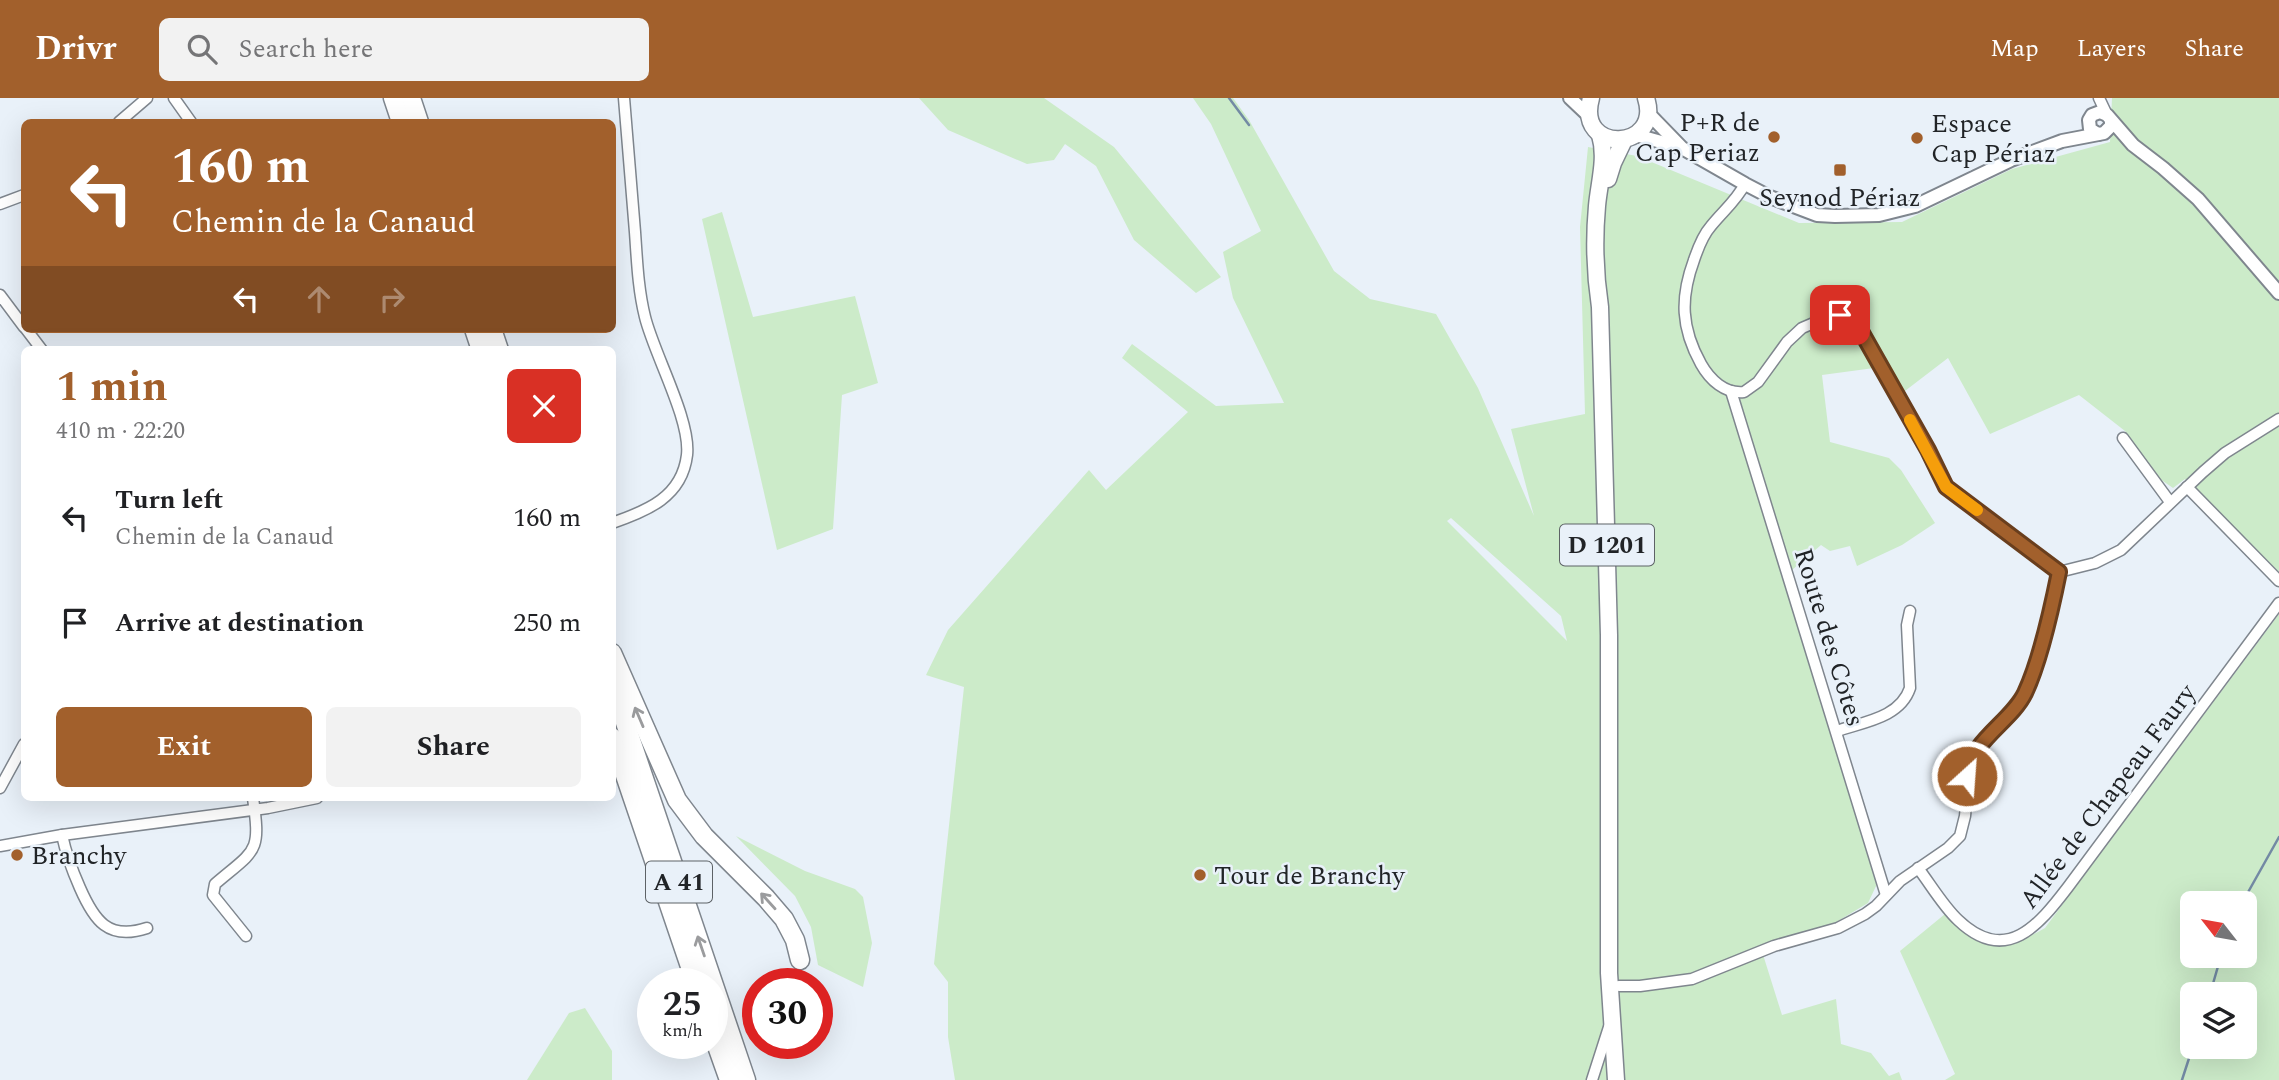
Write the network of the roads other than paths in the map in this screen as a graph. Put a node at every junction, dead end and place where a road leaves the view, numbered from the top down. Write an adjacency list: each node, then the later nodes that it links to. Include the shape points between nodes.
1 (147, 98): 13 (street)
2 (174, 98): 14 (street)
3 (393, 98): 15 (highway)
4 (411, 98): 16 (highway)
5 (624, 98): 35 (street, via 645,318 684,426 687,454 678,481 664,498 646,511)
6 (1570, 98): 10 (street)
7 (1591, 98): 10 (main road)
8 (2096, 98): 11 (street); 12 (street)
9 (1647, 106): 19 (main road, via 1644,125); 22 (street)
10 (1588, 116): 18 (main road)
11 (2090, 117): 12 (street, via 2100,112); 17 (street, via 2090,129); 20 (street)
12 (2109, 118): 17 (street, via 2110,126); 21 (street)
13 (122, 119)
14 (189, 119)
15 (400, 119)
16 (418, 119)
17 (2101, 134): 20 (street); 21 (street)
18 (1600, 135): 19 (main road, via 1612,140); 28 (main road, via 1603,145 1595,233)
19 (1630, 137): 22 (street); 28 (main road, via 1613,163 1605,196)
20 (2062, 141): 23 (street, via 1985,171 1915,206 1879,215 1817,215)
21 (2133, 145): 26 (street, via 2185,186)
22 (1682, 148): 23 (street)
23 (1745, 184): 30 (street, via 1699,245 1683,300 1703,368)
24 (21, 196): 25 (street)
25 (0, 204)
26 (2279, 293)
27 (0, 295): 29 (street)
28 (1600, 307): 45 (main road, D 1201)
29 (21, 323)
30 (1731, 391): 36 (street, via 1744,392 1754,386 1802,328 1830,316 1851,317 1883,367 1946,487); 42 (street, Route des Côtes)
31 (2279, 419): 33 (street, via 2225,453)
32 (2123, 438): 34 (street)
33 (2187, 488): 34 (street); 37 (street)
34 (2170, 502): 36 (street, via 2121,550 2095,563)
35 (616, 522)
36 (2059, 572): 53 (street, via 2025,693 1971,758 1960,836)
37 (2279, 581)
38 (2279, 603): 53 (street, Allée de Chapeau Faury, via 2032,930 2005,940 1971,931 1956,919)
39 (1910, 611): 42 (street, via 1908,695 1885,715)
40 (616, 662): 57 (highway, one-way to 40, via 784,919 704,836 677,800)
41 (616, 696): 66 (highway, A 41, one-way to 41)
42 (1837, 731): 54 (street, Route des Côtes)
43 (616, 749): 50 (highway, A 41)
44 (21, 750): 46 (street)
45 (1610, 783): 60 (main road, D 1201); 61 (main road, D 1201)
46 (0, 788)
47 (253, 801): 49 (street)
48 (300, 801): 49 (street)
49 (254, 809): 51 (street); 56 (street, via 255,846 213,891)
50 (638, 814): 58 (highway); 59 (highway, A 41)
51 (62, 835): 52 (street); 55 (street, via 67,859 97,921 117,931)
52 (0, 846)
53 (1918, 868): 54 (street)
54 (1886, 895): 60 (street, via 1865,914 1838,928 1774,946 1704,975 1678,982)
55 (147, 928)
56 (246, 936)
57 (800, 960)
58 (683, 968)
59 (691, 968)
60 (1619, 986): 69 (main road, D 1201)
61 (1611, 1023): 67 (street); 68 (main road, D 1201)
62 (710, 1059): 64 (highway)
63 (722, 1059): 65 (highway)
64 (716, 1080)
65 (729, 1080)
66 (746, 1080)
67 (1592, 1080)
68 (1616, 1080)
69 (1625, 1080)

